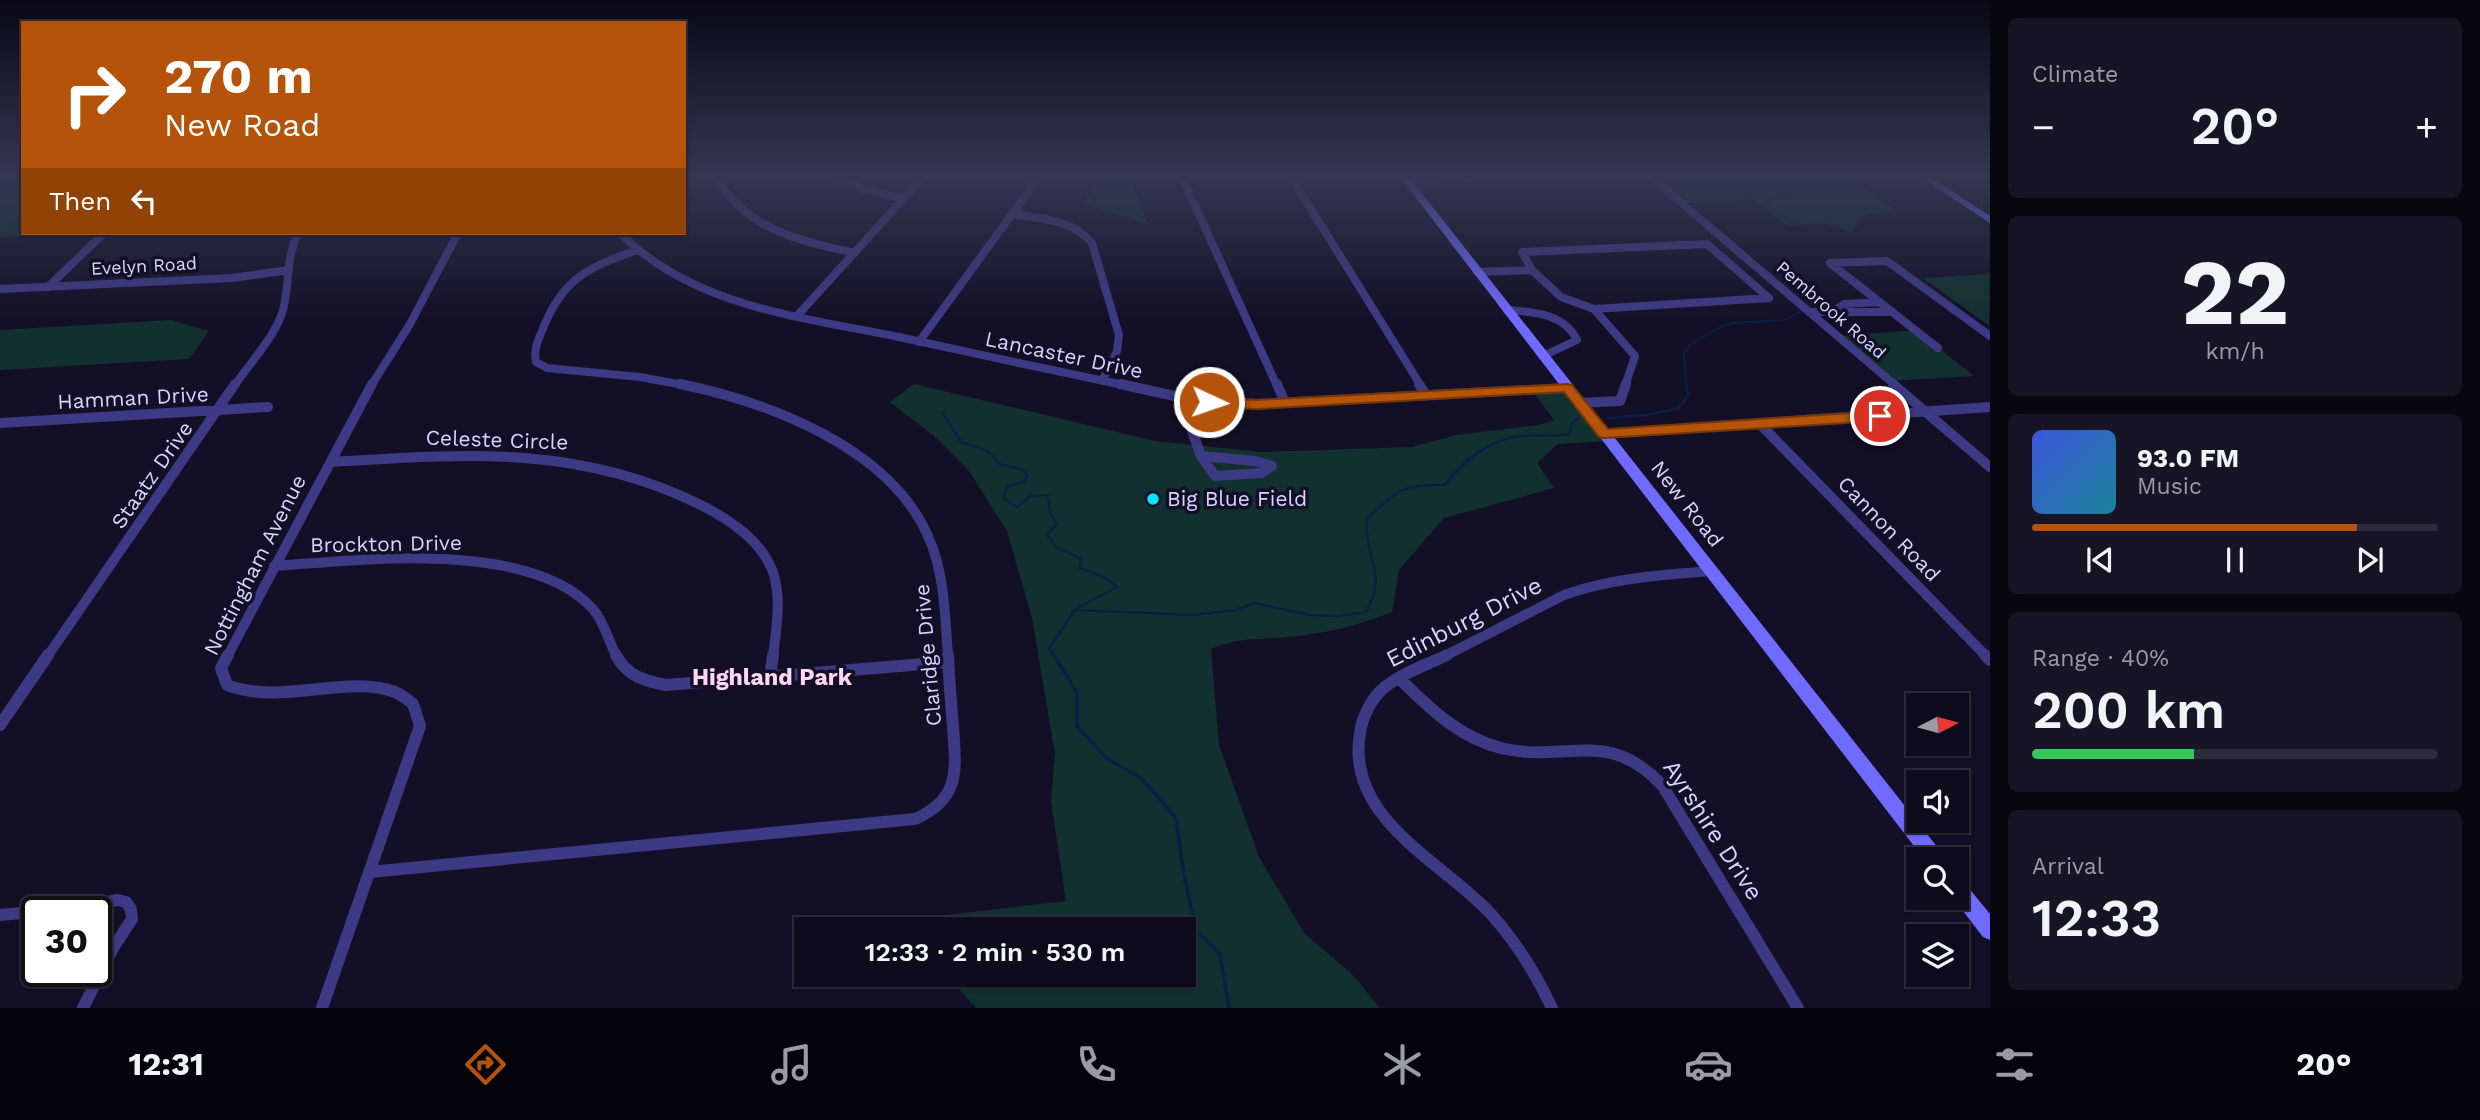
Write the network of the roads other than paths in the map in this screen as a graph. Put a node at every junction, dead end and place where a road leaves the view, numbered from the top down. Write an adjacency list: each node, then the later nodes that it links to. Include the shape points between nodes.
1 (764, 224): 16 (street, via 807,242)
2 (881, 224): 16 (street)
3 (1005, 224): 30 (street)
4 (1061, 224): 33 (street, via 1083,232 1092,243 1119,335 1117,351)
5 (1203, 224): 37 (street)
6 (1320, 224): 35 (street)
7 (1440, 224): 19 (street, New Road)
8 (1706, 224): 13 (street, Pembrook Road)
9 (102, 235): 20 (street)
10 (298, 235): 17 (street, Staatz Drive)
11 (457, 235): 47 (street, Nottingham Avenue)
12 (622, 235): 15 (street, Lancaster Drive)
13 (1724, 240): 14 (street); 26 (street, Pembrook Road)
14 (1707, 244): 18 (street, via 1522,252); 23 (street, via 1769,298)
15 (636, 250): 28 (street, Lancaster Drive, via 711,292); 52 (street, Claridge Drive, via 593,267 559,291 534,352 536,362 552,369 677,383 756,405 820,433 874,468 906,499 934,550 942,579)
16 (855, 253): 28 (street)
17 (289, 270): 20 (street, Evelyn Road, via 232,278); 41 (street, Staatz Drive, via 280,320)
18 (1532, 270): 19 (street); 23 (street, via 1561,297)
19 (1477, 272): 24 (street, New Road)
20 (48, 286): 21 (street, Evelyn Road)
21 (0, 289)
22 (1879, 302): 25 (street, via 1844,304); 27 (street); 29 (street, via 1830,263 1888,261)
23 (1594, 309): 38 (street, via 1635,356 1620,401)
24 (1507, 310): 32 (street, New Road); 32 (street, via 1563,321 1574,330 1577,340)
25 (1835, 310): 26 (street); 27 (street, via 1845,314)
26 (1809, 312): 42 (street, Pembrook Road)
27 (1893, 312): 31 (street)
28 (797, 316): 30 (street, Lancaster Drive)
29 (1990, 336)
30 (919, 342): 33 (street, Lancaster Drive)
31 (1938, 348)
32 (1543, 356): 34 (street, New Road)
33 (1102, 381): 36 (street, Lancaster Drive)
34 (1567, 388): 35 (street, Lancaster Drive); 38 (street, New Road)
35 (1426, 395): 37 (street, Lancaster Drive)
36 (1188, 399): 37 (street, Lancaster Drive); 46 (street, via 1185,411)
37 (1285, 403)
38 (1579, 403): 45 (street, New Road)
39 (268, 407): 41 (street, Hamman Drive)
40 (1990, 407): 42 (street)
41 (218, 410): 43 (street, Hamman Drive); 55 (street, Staatz Drive)
42 (1926, 413): 44 (street); 48 (street, Pembrook Road)
43 (0, 423)
44 (1760, 424): 45 (street); 51 (street, Cannon Road)
45 (1604, 433): 50 (street, New Road)
46 (1201, 456): 46 (street, via 1218,462 1259,460 1272,466 1262,473 1215,476)
47 (331, 461): 49 (street, Nottingham Avenue); 53 (street, Celeste Circle, via 457,455 541,458 639,477 699,503 737,527 767,559 777,592)
48 (1990, 467)
49 (274, 566): 53 (street, Brockton Drive, via 424,559 508,567 554,583 591,607 603,623 618,664 642,681 666,685); 57 (street, Nottingham Avenue, via 223,661 221,675 227,685 255,694 335,688 388,691 408,698 419,710 420,726)
50 (1710, 571): 54 (street, Edinburg Drive, via 1622,578 1586,586); 56 (street, New Road)
51 (1990, 660)
52 (948, 662): 53 (street, Brockton Drive); 57 (street, Claridge Drive, via 954,783 941,804 917,819)
53 (771, 677)
54 (1400, 679): 63 (street, Edinburg Drive, via 1378,692 1361,718 1357,745 1365,782 1378,808 1403,837 1492,915 1531,967); 64 (street, Ayrshire Drive, via 1452,726 1498,747 1534,753 1616,751 1647,767)
55 (0, 725)
56 (1926, 847)
57 (370, 872): 62 (street, Nottingham Avenue)
58 (1969, 903): 60 (street)
59 (0, 915): 61 (street, via 126,902 132,919)
60 (1990, 929)
61 (83, 1008)
62 (322, 1008)
63 (1552, 1008)
64 (1798, 1008)

